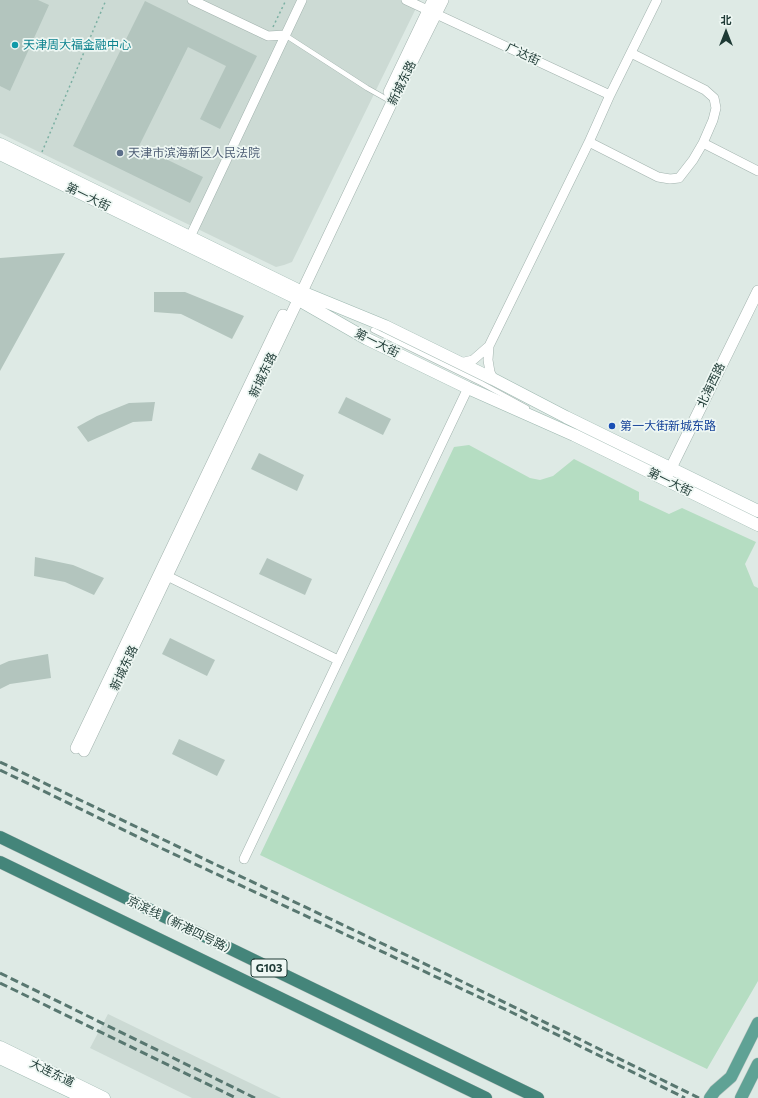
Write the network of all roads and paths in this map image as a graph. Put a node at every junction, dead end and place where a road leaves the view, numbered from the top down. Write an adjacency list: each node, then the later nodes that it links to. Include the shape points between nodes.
1 (106, 0): 18 (path)
2 (192, 0): 10 (street)
3 (286, 0): 10 (path)
4 (302, 0): 9 (street)
5 (406, 0): 8 (street, 广达街)
6 (443, 0): 8 (street, 新城东路)
7 (657, 0): 11 (street)
8 (433, 8): 12 (street, 广达街); 13 (street, 新城东路)
9 (285, 35): 10 (street); 13 (lane); 20 (street)
10 (268, 36)
11 (631, 53): 12 (street); 16 (street, via 706,90 714,98 716,108 713,120)
12 (610, 95): 14 (street)
13 (389, 100): 22 (street, 新城东路)
14 (589, 142): 16 (street, via 658,177 670,179 679,178); 24 (street)
15 (0, 144): 18 (main road, 第一大街)
16 (702, 144): 19 (street)
17 (0, 154): 22 (main road, 第一大街)
18 (37, 162): 20 (main road, 第一大街)
19 (758, 171)
20 (190, 237): 22 (main road, 第一大街)
21 (758, 291): 29 (street, 北海西路)
22 (297, 294): 25 (main road, 第一大街, via 384,326); 27 (main road, 第一大街, via 367,339); 33 (street, 新城东路)
23 (373, 330): 28 (lane, via 492,389)
24 (489, 346): 25 (street, via 473,360); 26 (street, via 488,360)
25 (460, 363): 26 (main road, 第一大街)
26 (493, 379): 29 (main road, 第一大街)
27 (468, 388): 28 (main road, 第一大街); 34 (street)
28 (574, 435): 30 (main road, 第一大街)
29 (671, 468): 30 (street, 北海西路); 31 (main road, 第一大街)
30 (665, 480): 32 (main road, 第一大街)
31 (758, 510)
32 (758, 525)
33 (164, 574): 34 (street); 35 (street, 新城东路)
34 (338, 660): 37 (street)
35 (80, 750)
36 (0, 837): 46 (highway, 京滨线（新港四号路） / G103)
37 (244, 859)
38 (0, 862): 45 (highway, 京滨线（新港四号路） / G103)
39 (758, 1023): 47 (main road, via 730,1077)
40 (0, 1047): 44 (main road, 大连东道)
41 (0, 1058): 43 (main road, 大连东道)
42 (758, 1064): 48 (main road)
43 (84, 1098)
44 (104, 1098)
45 (486, 1098)
46 (538, 1098)
47 (710, 1098)
48 (742, 1098)

